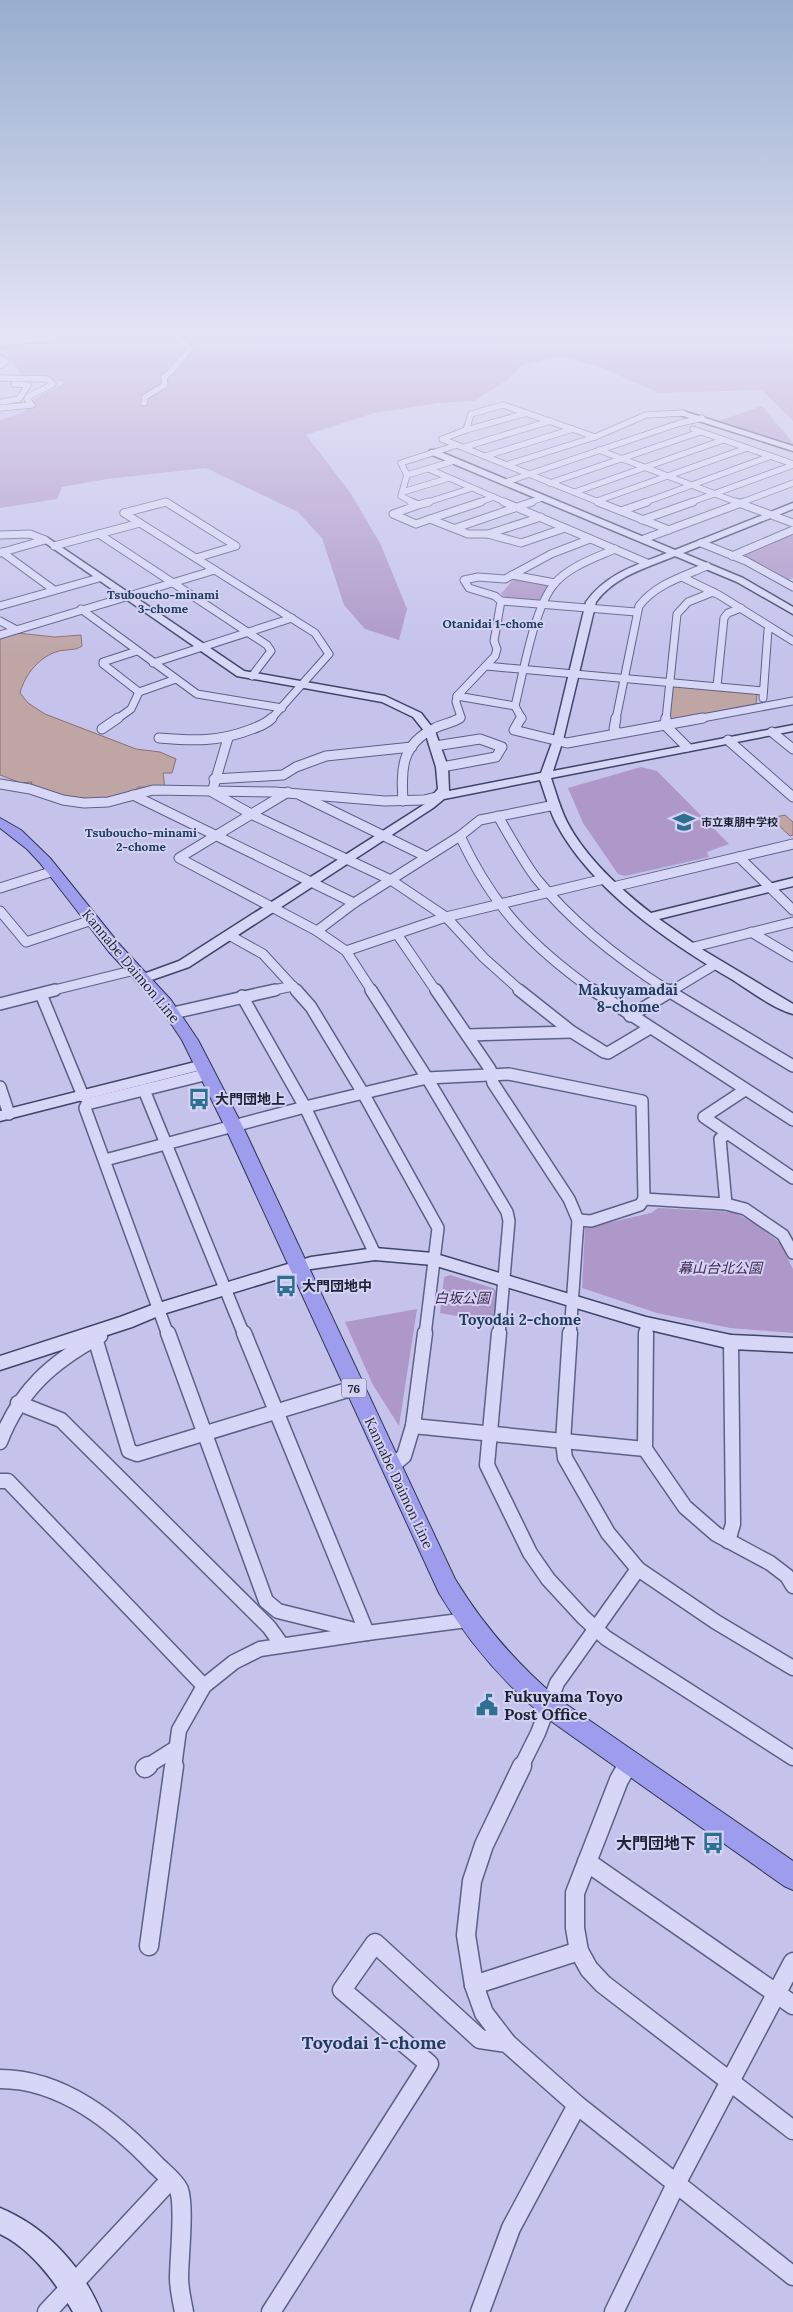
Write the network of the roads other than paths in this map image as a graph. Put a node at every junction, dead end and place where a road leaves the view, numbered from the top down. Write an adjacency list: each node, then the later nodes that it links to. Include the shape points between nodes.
1 (442, 439): 10 (street)
2 (492, 439): 11 (street)
3 (542, 439): 16 (street)
4 (589, 439): 20 (street)
5 (632, 439): 14 (street)
6 (679, 439): 18 (street)
7 (720, 439): 9 (street)
8 (763, 439): 13 (street)
9 (723, 440): 12 (street); 22 (street)
10 (457, 445): 11 (street); 15 (street)
11 (465, 447): 16 (street)
12 (747, 448): 17 (street); 26 (street)
13 (793, 449)
14 (599, 450): 18 (street); 24 (street)
15 (433, 452): 19 (street); 25 (street, via 400,463)
16 (486, 456): 20 (street)
17 (771, 456): 21 (street); 31 (street)
18 (620, 458): 22 (street); 29 (street)
19 (454, 461): 23 (street); 28 (street)
20 (506, 465): 24 (street)
21 (793, 465): 35 (street)
22 (643, 467): 26 (street); 34 (street)
23 (429, 469): 25 (street); 27 (street)
24 (531, 474): 28 (street); 29 (street)
25 (407, 475): 33 (street)
26 (666, 476): 31 (street); 38 (street)
27 (449, 478): 32 (street); 33 (street)
28 (506, 482): 37 (street)
29 (550, 483): 34 (street)
30 (793, 483): 39 (street)
31 (691, 485): 35 (street); 43 (street)
32 (472, 488): 36 (street); 40 (street)
33 (403, 492): 40 (street, via 402,496)
34 (575, 492): 38 (street)
35 (716, 494): 39 (street); 47 (street)
36 (494, 497): 41 (street); 46 (street)
37 (542, 498): 41 (street); 58 (street)
38 (597, 501): 43 (street)
39 (738, 503): 44 (street); 52 (street)
40 (418, 505): 46 (street, via 393,514 416,524)
41 (517, 506): 45 (street); 50 (street)
42 (793, 506): 44 (street)
43 (621, 511): 47 (street)
44 (770, 514): 49 (street); 60 (street)
45 (541, 517): 51 (street); 55 (street)
46 (430, 519): 50 (street)
47 (642, 520): 52 (street)
48 (140, 523): 54 (street); 65 (street); 65 (street, via 124,513 166,502 236,546)
49 (793, 523)
50 (456, 528): 55 (street, via 468,534)
51 (565, 528): 55 (street, via 521,543); 57 (street)
52 (669, 530): 58 (street)
53 (793, 530): 64 (street)
54 (99, 534): 59 (street); 73 (street)
55 (488, 534)
56 (0, 536): 59 (street, via 30,534)
57 (590, 538): 61 (street); 69 (street)
58 (644, 539): 63 (street)
59 (49, 543): 62 (street); 71 (street)
60 (701, 543): 63 (street); 64 (street)
61 (615, 549): 66 (street); 75 (street, via 577,566)
62 (1, 553): 77 (street)
63 (675, 553): 66 (street); 67 (street)
64 (732, 556): 74 (street)
65 (196, 558): 68 (street)
66 (647, 563): 85 (street, via 614,578 599,591)
67 (708, 566): 70 (street); 87 (street)
68 (215, 570): 73 (street); 90 (street)
69 (512, 575): 75 (street); 81 (street, via 500,580 478,577 464,580 469,588)
70 (682, 577): 78 (street); 89 (street, via 648,594)
71 (99, 578): 77 (street); 79 (street)
72 (793, 579): 74 (street)
73 (172, 582): 79 (street); 94 (street)
74 (785, 582): 76 (street)
75 (555, 583): 83 (street)
76 (793, 587)
77 (54, 590): 82 (street)
78 (713, 592): 86 (street); 106 (street, via 680,606)
79 (127, 596): 88 (street); 97 (street)
80 (0, 597): 82 (street)
81 (501, 601): 83 (street); 100 (street, via 494,641 497,650)
82 (8, 604): 84 (street)
83 (544, 605): 85 (street); 101 (street)
84 (0, 606)
85 (589, 608): 89 (street); 102 (street)
86 (740, 608): 92 (street); 108 (street, via 724,618)
87 (791, 608)
88 (81, 610): 93 (street); 98 (street)
89 (636, 612): 104 (street)
90 (292, 618): 94 (street); 107 (street, via 315,633 329,654)
91 (0, 621): 93 (street)
92 (771, 628): 96 (street); 109 (street, via 768,630)
93 (14, 629): 95 (street)
94 (248, 632): 97 (street); 103 (street, via 267,645 270,651)
95 (0, 635)
96 (793, 641)
97 (201, 647): 99 (street); 103 (street, via 241,674)
98 (137, 651): 99 (street); 110 (street, via 103,664)
99 (153, 663): 105 (street)
100 (486, 666): 101 (street); 111 (street)
101 (525, 669): 102 (street); 114 (street)
102 (574, 674): 104 (street); 124 (street)
103 (252, 676): 107 (street)
104 (624, 678): 106 (street); 121 (street, via 614,729)
105 (176, 679): 110 (street); 115 (street, via 197,694)
106 (670, 682): 108 (street); 116 (street)
107 (303, 685): 115 (street); 119 (street, via 385,699 417,715)
108 (716, 686): 109 (street)
109 (763, 691): 113 (street)
110 (139, 692): 118 (street, via 131,709)
111 (458, 696): 114 (street); 119 (street, via 456,702 461,717)
112 (793, 701): 113 (street)
113 (767, 705): 116 (street)
114 (515, 706): 124 (street, via 522,718 514,730 520,734)
115 (282, 708): 123 (street, via 267,723)
116 (665, 725): 121 (street); 128 (street)
117 (793, 728): 120 (street)
118 (102, 730)
119 (430, 731): 126 (street); 127 (street)
120 (772, 732): 125 (street); 129 (street)
121 (618, 734): 124 (street, via 567,743)
122 (159, 738): 123 (street)
123 (228, 738): 132 (street)
124 (558, 740): 131 (street)
125 (728, 740): 128 (street); 138 (street)
126 (435, 746): 130 (street); 130 (street, via 480,739 502,747 496,757)
127 (412, 747): 132 (street, via 326,756 283,775); 139 (street, via 400,778)
128 (687, 748): 131 (street)
129 (793, 749)
130 (442, 767): 137 (street, via 444,789)
131 (545, 777): 137 (street); 140 (street)
132 (214, 779): 134 (street)
133 (0, 784): 136 (street, via 84,803 108,802)
134 (212, 792): 135 (street); 136 (street, via 153,790); 141 (street)
135 (294, 793): 139 (street); 141 (street); 145 (street)
136 (133, 795): 144 (street)
137 (440, 796): 139 (street); 145 (street)
138 (793, 797)
139 (403, 801)
140 (555, 805): 142 (street); 152 (street, via 565,829)
141 (253, 815): 144 (street); 150 (street)
142 (498, 816): 146 (street, via 480,820); 159 (street, via 536,878)
143 (0, 822): 151 (main road, Kannabe Daimon Line / 76, via 25,841)
144 (216, 836): 154 (street); 162 (street, via 179,858)
145 (384, 836): 148 (street); 150 (street)
146 (460, 836): 148 (street); 161 (street, via 478,876)
147 (793, 844): 149 (street)
148 (425, 856): 153 (street)
149 (739, 857): 156 (street); 157 (street)
150 (348, 858): 153 (street); 154 (street)
151 (54, 871): 158 (street); 167 (main road, Kannabe Daimon Line / 76)
152 (604, 879): 156 (street); 159 (street)
153 (392, 880): 160 (street); 165 (street)
154 (312, 882): 160 (street); 162 (street)
155 (793, 882): 157 (street)
156 (613, 887): 166 (street)
157 (770, 887): 163 (street); 166 (street)
158 (0, 888)
159 (549, 892): 161 (street); 179 (street, via 587,930)
160 (354, 903): 169 (street)
161 (498, 904): 165 (street); 185 (street, via 532,942)
162 (272, 908): 169 (street); 172 (street)
163 (793, 910)
164 (0, 911): 167 (street, via 26,942)
165 (446, 917): 171 (street); 187 (street, via 484,958)
166 (647, 918): 173 (street)
167 (92, 920): 177 (main road, Kannabe Daimon Line / 76)
168 (793, 922): 170 (street)
169 (316, 931): 174 (street)
170 (751, 932): 173 (street); 175 (street)
171 (397, 934): 174 (street); 188 (street)
172 (229, 935): 177 (street, via 184,964); 178 (street, via 263,954)
173 (690, 948): 176 (street)
174 (346, 951): 192 (street)
175 (793, 956)
176 (716, 964): 179 (street); 183 (street)
177 (139, 974): 180 (street); 184 (main road, Kannabe Daimon Line / 76)
178 (293, 986): 181 (street); 196 (street, via 311,1007)
179 (670, 990): 185 (street); 189 (street)
180 (41, 994): 182 (street); 197 (street)
181 (242, 996): 184 (street); 198 (street)
182 (0, 1004)
183 (793, 1010)
184 (173, 1013): 190 (main road, Kannabe Daimon Line / 76)
185 (630, 1016): 186 (street)
186 (650, 1028): 187 (street, via 608,1053); 195 (street)
187 (572, 1032): 188 (street)
188 (467, 1035): 191 (street, via 490,1069)
189 (793, 1066)
190 (206, 1069): 194 (street); 197 (street); 201 (main road, Kannabe Daimon Line / 76)
191 (491, 1076): 192 (street); 206 (street, via 509,1074 536,1078 642,1101); 208 (street, via 569,1198)
192 (427, 1078): 196 (street); 213 (street, via 507,1212 510,1221)
193 (0, 1087): 199 (street)
194 (144, 1090): 203 (street); 204 (street, via 87,1104 85,1108)
195 (745, 1090): 200 (street); 202 (street, via 704,1117)
196 (363, 1092): 198 (street); 211 (street, via 438,1228)
197 (83, 1096): 199 (street)
198 (305, 1107): 201 (street); 210 (street)
199 (5, 1115)
200 (793, 1120)
201 (234, 1127): 203 (street); 212 (main road, Kannabe Daimon Line / 76)
202 (726, 1134): 205 (street); 207 (street, via 720,1139)
203 (167, 1145): 204 (street); 214 (street)
204 (105, 1160): 216 (street)
205 (793, 1178)
206 (644, 1200): 207 (street); 208 (street, via 640,1205 591,1221)
207 (726, 1204): 209 (street, via 745,1209 783,1235)
208 (578, 1220): 215 (street)
209 (793, 1253)
210 (375, 1254): 211 (street); 212 (street, via 311,1263)
211 (433, 1259): 213 (street); 226 (street)
212 (298, 1268): 214 (street); 223 (main road, Kannabe Daimon Line / 76)
213 (504, 1280): 215 (street); 228 (street)
214 (226, 1290): 216 (street); 225 (street)
215 (572, 1300): 218 (street); 231 (street)
216 (158, 1309): 217 (street); 229 (street)
217 (126, 1322): 219 (street); 222 (street)
218 (646, 1323): 220 (street); 232 (street)
219 (95, 1338): 224 (street, via 76,1348 42,1375); 229 (street, via 130,1451 136,1454)
220 (731, 1342): 221 (street); 235 (street, via 733,1524)
221 (793, 1345)
222 (0, 1363)
223 (354, 1388): 225 (street); 233 (main road, Kannabe Daimon Line / 76)
224 (18, 1403): 227 (street); 241 (street, via 61,1420 269,1627)
225 (278, 1413): 229 (street); 240 (street)
226 (412, 1426): 228 (street); 233 (street, via 404,1456)
227 (2, 1429): 230 (street)
228 (491, 1434): 231 (street); 239 (street, via 487,1465 530,1553 548,1579)
229 (204, 1436): 240 (street, via 266,1601 278,1611)
230 (0, 1442)
231 (563, 1442): 232 (street); 236 (street, via 565,1458 608,1533)
232 (645, 1449): 235 (street, via 686,1507)
233 (392, 1466): 238 (main road, Kannabe Daimon Line / 76, via 447,1586)
234 (0, 1481): 243 (street, via 8,1481)
235 (728, 1541): 237 (street)
236 (638, 1570): 239 (street); 242 (street)
237 (791, 1577)
238 (467, 1620): 240 (street); 244 (main road, Kannabe Daimon Line / 76, via 495,1656)
239 (597, 1629): 244 (street, via 557,1683); 246 (street, via 606,1638)
240 (367, 1633): 241 (street)
241 (282, 1645): 243 (street, via 260,1648 234,1662)
242 (793, 1668)
243 (204, 1686): 245 (street, via 179,1730)
244 (549, 1706): 247 (main road, Kannabe Daimon Line / 76); 254 (street, via 484,1845 472,1881 466,1935)
245 (176, 1748): 248 (street); 251 (street)
246 (793, 1758)
247 (628, 1764): 249 (street); 250 (main road, Kannabe Daimon Line / 76)
248 (145, 1768)
249 (587, 1862): 252 (street, via 575,1893); 255 (street)
250 (793, 1878)
251 (149, 1946)
252 (579, 1951): 254 (street); 259 (street, via 602,1984)
253 (793, 1962): 255 (street)
254 (474, 1985): 257 (street, via 484,2013)
255 (777, 1993): 256 (street); 259 (street)
256 (793, 2004)
257 (507, 2043): 260 (street); 270 (street, via 480,2039 375,1943 342,1990 429,2064)
258 (0, 2079): 262 (street, via 26,2081 58,2093 103,2117)
259 (731, 2083): 261 (street); 263 (street)
260 (577, 2105): 263 (street); 271 (street, via 511,2228)
261 (793, 2130)
262 (170, 2180): 266 (street); 269 (street, via 179,2190 179,2280)
263 (677, 2182): 265 (street); 272 (street)
264 (0, 2221): 266 (street, via 29,2238)
265 (793, 2276)
266 (72, 2284): 267 (street); 268 (street)
267 (47, 2312)
268 (88, 2312)
269 (184, 2312)
270 (271, 2312)
271 (480, 2312)
272 (614, 2312)

